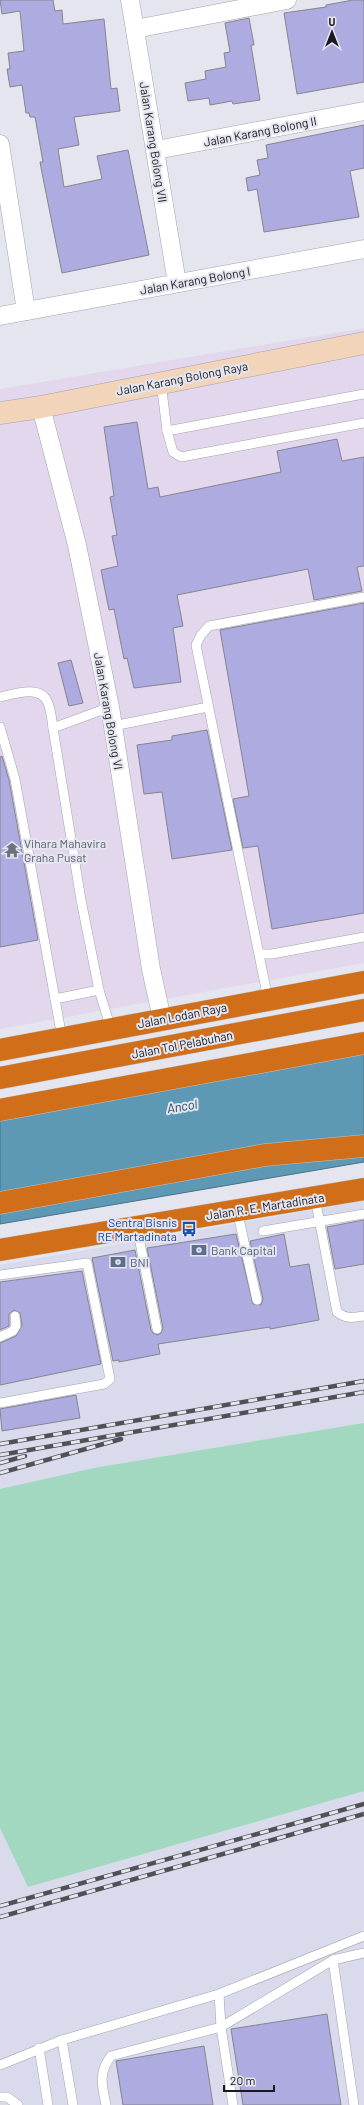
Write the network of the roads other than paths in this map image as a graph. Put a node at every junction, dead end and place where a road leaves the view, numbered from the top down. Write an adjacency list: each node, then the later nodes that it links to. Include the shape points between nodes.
1 (130, 0): 3 (street, Jalan Karang Bolong VII)
2 (287, 0): 3 (street)
3 (136, 29): 6 (street, Jalan Karang Bolong VII)
4 (364, 111): 6 (street, Jalan Karang Bolong II)
5 (0, 144): 9 (street)
6 (156, 150): 8 (street, Jalan Karang Bolong VII)
7 (364, 249): 8 (street, Jalan Karang Bolong I)
8 (177, 283): 9 (street, Jalan Karang Bolong I)
9 (26, 311): 10 (street, Jalan Karang Bolong I)
10 (0, 316)
11 (364, 342): 12 (street, Jalan Karang Bolong Raya)
12 (161, 382): 14 (street, Jalan Karang Bolong Raya); 17 (lane)
13 (364, 394): 17 (lane)
14 (41, 407): 15 (street, Jalan Karang Bolong Raya); 20 (street, Jalan Karang Bolong VI, via 77,545)
15 (0, 412)
16 (364, 423): 17 (lane, via 181,457 173,452)
17 (167, 431)
18 (364, 597): 21 (lane, via 209,626 196,645)
19 (0, 697): 24 (lane, via 28,691 39,694 48,702)
20 (110, 707): 22 (street, Jalan Karang Bolong VI); 24 (lane)
21 (208, 708): 22 (lane); 27 (lane)
22 (113, 726): 33 (street, Jalan Karang Bolong VI, via 151,969)
23 (0, 727): 25 (lane)
24 (53, 728): 29 (lane, via 81,900)
25 (2, 742): 30 (lane, via 15,779)
26 (364, 937): 27 (lane)
27 (260, 954): 31 (lane)
28 (364, 982): 31 (highway, Jalan Lodan Raya)
29 (100, 990): 30 (lane); 34 (lane)
30 (55, 999): 35 (lane)
31 (268, 999): 33 (highway, Jalan Lodan Raya)
32 (364, 1010): 38 (highway, Jalan Tol Pelabuhan)
33 (162, 1019): 34 (highway, Jalan Lodan Raya)
34 (111, 1029): 35 (highway, Jalan Lodan Raya)
35 (62, 1038): 37 (highway, Jalan Lodan Raya)
36 (364, 1043): 39 (highway)
37 (0, 1050)
38 (0, 1078)
39 (0, 1110)
40 (364, 1146): 43 (highway, via 265,1155)
41 (364, 1189): 42 (highway, Jalan R. E. Martadinata)
42 (315, 1198): 44 (highway, Jalan R. E. Martadinata); 46 (lane)
43 (0, 1202)
44 (237, 1210): 47 (highway, Jalan R. E. Martadinata); 51 (lane)
45 (364, 1214): 46 (lane)
46 (318, 1221): 48 (lane); 53 (lane, via 337,1312 352,1318)
47 (137, 1227): 49 (highway, Jalan R. E. Martadinata); 54 (lane)
48 (264, 1231)
49 (0, 1250)
50 (5, 1276): 56 (lane, via 87,1263 110,1379 104,1384)
51 (257, 1300)
52 (15, 1316): 55 (lane, via 16,1326 13,1331)
53 (364, 1316)
54 (157, 1329)
55 (0, 1336)
56 (0, 1403)
57 (364, 1936): 60 (lane)
58 (364, 1953): 59 (lane)
59 (333, 1960): 61 (lane); 71 (lane)
60 (219, 1994): 61 (lane); 62 (lane)
61 (221, 2027): 69 (lane, via 111,2056 102,2074); 70 (lane)
62 (62, 2040): 63 (lane); 68 (lane)
63 (39, 2048): 64 (lane); 67 (lane)
64 (0, 2065)
65 (0, 2098): 66 (lane, via 7,2097)
66 (18, 2105)
67 (48, 2105)
68 (73, 2105)
69 (106, 2105)
70 (233, 2105)
71 (354, 2105)

